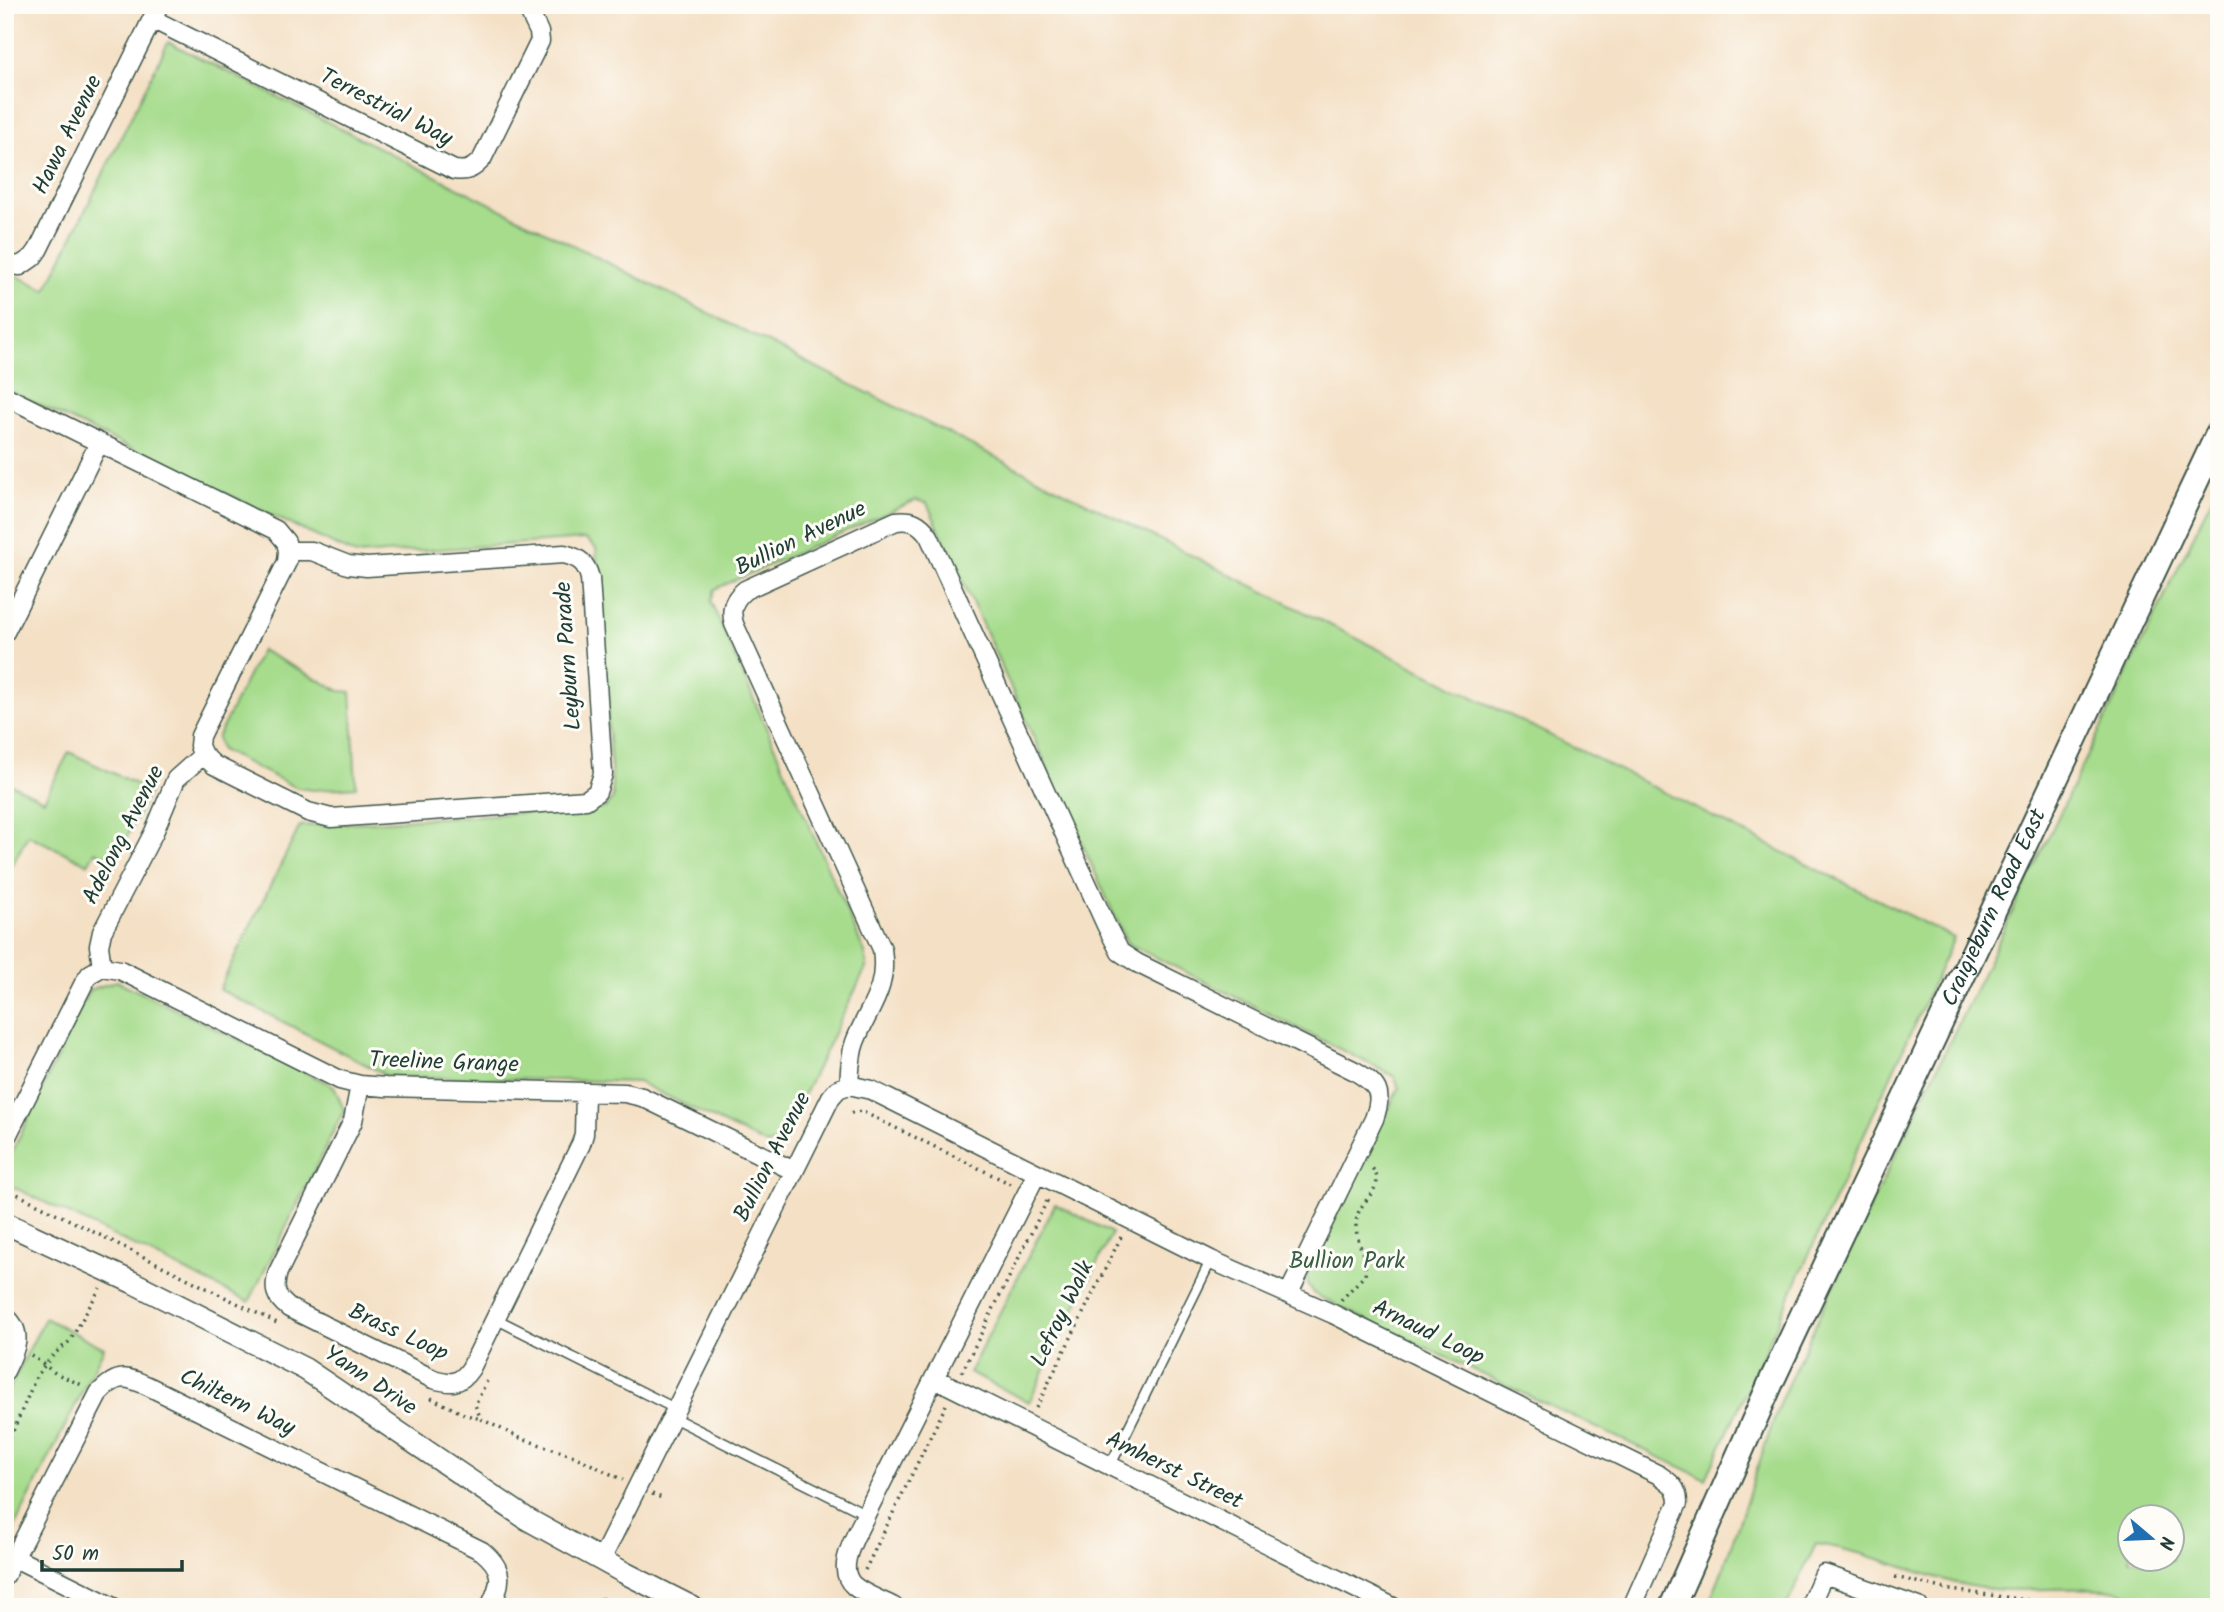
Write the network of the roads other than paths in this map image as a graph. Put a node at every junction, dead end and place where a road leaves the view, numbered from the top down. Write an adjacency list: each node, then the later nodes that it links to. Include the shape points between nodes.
1 (526, 5): 2 (street, Terrestrial Way, via 540,41 481,159 465,172)
2 (155, 12): 3 (street, Hawa Avenue, via 38,250 20,266)
3 (5, 264)
4 (5, 396): 6 (street)
5 (2219, 432): 24 (main road, Craigieburn Road East)
6 (99, 443): 7 (street, via 276,530); 8 (street)
7 (288, 551): 9 (street, via 200,736); 9 (street, Leyburn Parade, via 312,551 367,567 564,554 582,561 590,578 603,774 600,785 586,800 331,818 308,812 214,765)
8 (5, 632)
9 (203, 755): 10 (street, Adelong Avenue, via 176,779 102,932)
10 (102, 967): 12 (street, Treeline Grange, via 120,971); 14 (street, via 83,983)
11 (849, 1085): 15 (street, Bullion Avenue, via 831,1097); 16 (street, Arnaud Loop, via 870,1090); 19 (street, Bullion Avenue, via 854,1043 883,981 882,949 731,613 745,590 907,520 929,536 1120,952 1370,1080 1377,1088 1378,1108)
12 (360, 1086): 13 (street, Treeline Grange); 21 (street, Brass Loop, via 353,1121 278,1272 275,1292 279,1300 447,1383 464,1378)
13 (585, 1092): 15 (street, Treeline Grange, via 642,1097); 21 (street, Brass Loop, via 581,1144)
14 (5, 1140)
15 (794, 1171): 25 (street, Bullion Avenue)
16 (1037, 1173): 18 (street, Arnaud Loop); 23 (street)
17 (5, 1223): 29 (street, Yann Drive, via 305,1369 527,1519)
18 (1211, 1260): 19 (street, Arnaud Loop); 26 (lane)
19 (1289, 1293): 36 (street, Arnaud Loop, via 1674,1485 1678,1503)
20 (5, 1316): 22 (street, via 18,1332)
21 (495, 1319): 25 (lane)
22 (5, 1371)
23 (933, 1378): 26 (street, Amherst Street); 27 (street)
24 (1770, 1384): 37 (main road, Craigieburn Road East); 38 (main road, Craigieburn Road East)
25 (672, 1412): 27 (lane); 29 (street, Bullion Avenue)
26 (1110, 1466): 35 (street, Amherst Street)
27 (866, 1514): 34 (street, via 849,1553 846,1576 856,1588)
28 (15, 1558): 30 (street); 31 (street); 32 (street, Chiltern Way, via 99,1393 117,1379 133,1379 482,1551 500,1572)
29 (601, 1560): 33 (street, Yann Drive)
30 (5, 1576)
31 (113, 1607)
32 (490, 1607)
33 (692, 1607)
34 (894, 1607)
35 (1393, 1607)
36 (1632, 1607)
37 (1672, 1607)
38 (1691, 1607)
39 (1809, 1607): 40 (street, via 1824,1574)
40 (1919, 1607)

